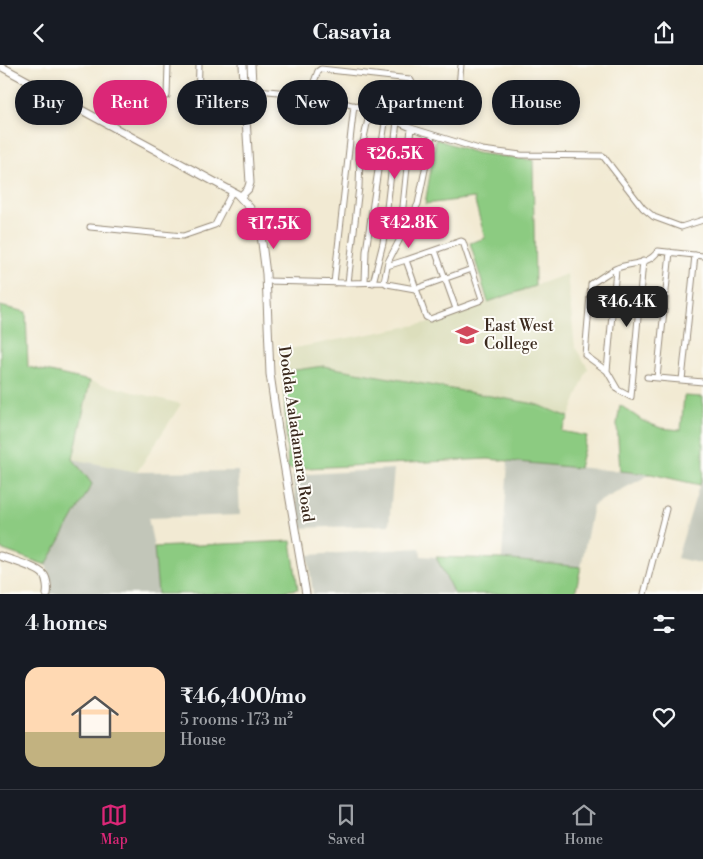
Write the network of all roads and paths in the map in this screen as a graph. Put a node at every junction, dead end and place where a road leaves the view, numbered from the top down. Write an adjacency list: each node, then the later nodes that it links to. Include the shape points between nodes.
1 (168, 65): 11 (street)
2 (199, 65): 7 (street)
3 (243, 65): 8 (main road)
4 (252, 65): 9 (main road)
5 (461, 65): 10 (street, via 457,92 450,100 419,95 410,79 321,69)
6 (0, 66): 22 (main road, Dodda Aaladamara Road)
7 (199, 80)
8 (244, 80)
9 (252, 80)
10 (314, 80)
11 (167, 96)
12 (348, 104): 13 (street)
13 (354, 105): 14 (street); 41 (street)
14 (358, 106)
15 (247, 125): 23 (main road, via 250,183)
16 (367, 125): 42 (street, via 360,156)
17 (385, 125): 39 (street, via 366,251)
18 (397, 125): 43 (street, via 383,243)
19 (405, 125): 20 (street)
20 (411, 128): 21 (street); 26 (street, via 402,216)
21 (432, 135): 24 (street, via 482,150 521,155 603,156 643,208 654,217 681,227); 26 (street, via 418,204)
22 (232, 192): 23 (main road, Dodda Aaladamara Road); 25 (street, via 213,226 185,235)
23 (240, 197): 38 (main road, Dodda Aaladamara Road, via 250,208 261,235)
24 (703, 220)
25 (90, 227)
26 (405, 231): 27 (street); 34 (street)
27 (437, 231)
28 (435, 250): 32 (street); 35 (street, via 461,241); 37 (street)
29 (670, 252): 30 (street); 33 (street, via 658,251 652,259); 48 (street)
30 (695, 255): 31 (street); 49 (street)
31 (703, 256)
32 (406, 260): 34 (street); 44 (street)
33 (643, 261): 36 (street); 46 (street, via 631,397 618,390)
34 (387, 266): 40 (street)
35 (472, 269): 37 (street); 45 (street, via 482,299)
36 (616, 269): 46 (street); 46 (street, via 591,284 590,293 585,355)
37 (445, 279): 44 (street); 45 (street)
38 (266, 281): 41 (street); 54 (main road, Dodda Aaladamara Road, via 270,374)
39 (365, 282): 42 (street); 43 (street)
40 (384, 282): 43 (street); 44 (street)
41 (334, 283): 42 (street)
42 (348, 283)
43 (373, 283)
44 (417, 288): 45 (street, via 427,319)
45 (456, 309)
46 (607, 371)
47 (647, 377): 48 (street)
48 (657, 378): 49 (street)
49 (682, 380): 50 (street)
50 (703, 382)
51 (666, 509): 55 (street)
52 (0, 556): 53 (main road, via 44,575)
53 (47, 594)
54 (306, 594)
55 (644, 594)

